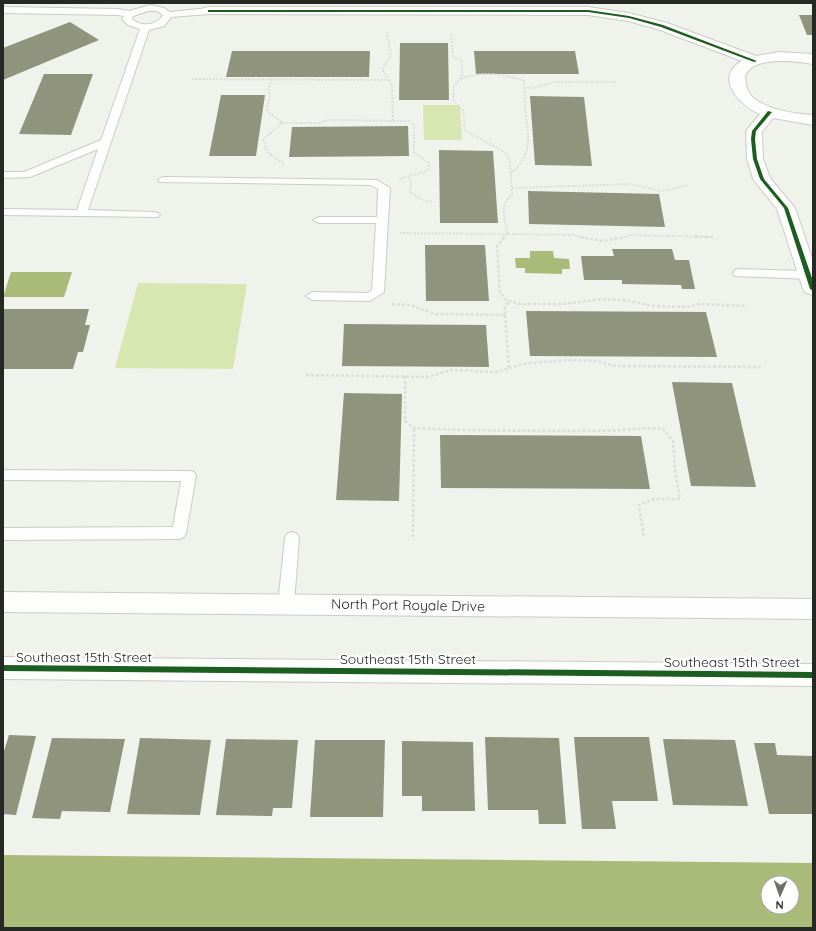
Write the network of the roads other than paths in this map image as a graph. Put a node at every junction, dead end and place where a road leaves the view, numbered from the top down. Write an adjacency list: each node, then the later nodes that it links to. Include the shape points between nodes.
1 (3, 10): 3 (lane)
2 (209, 11): 4 (lane); 7 (street, via 588,11 629,17 662,26)
3 (130, 14): 4 (lane, via 137,10 157,8); 5 (lane, via 127,19 131,24)
4 (168, 15): 5 (lane, via 166,20 159,24)
5 (145, 27): 10 (lane)
6 (813, 59): 7 (street, via 777,56)
7 (755, 61): 8 (street, via 740,71 738,85 748,100)
8 (770, 112): 9 (street, via 785,117); 19 (street, via 754,131 755,159 762,179 786,208)
9 (813, 120)
10 (106, 142): 11 (lane, via 26,175); 14 (lane)
11 (3, 175)
12 (163, 180): 17 (lane, via 373,182 384,188)
13 (3, 212): 14 (lane)
14 (80, 214): 15 (lane)
15 (154, 215)
16 (319, 220): 17 (lane)
17 (382, 220): 20 (lane, via 378,292 370,297)
18 (739, 273): 19 (lane)
19 (811, 282)
20 (312, 296)
21 (3, 475): 22 (lane, via 189,476 179,533)
22 (3, 534)
23 (292, 538): 25 (lane)
24 (3, 602): 25 (street, North Port Royale Drive)
25 (286, 604): 26 (street, North Port Royale Drive)
26 (813, 609)
27 (3, 668): 28 (street, Southeast 15th Street)
28 (813, 675)

